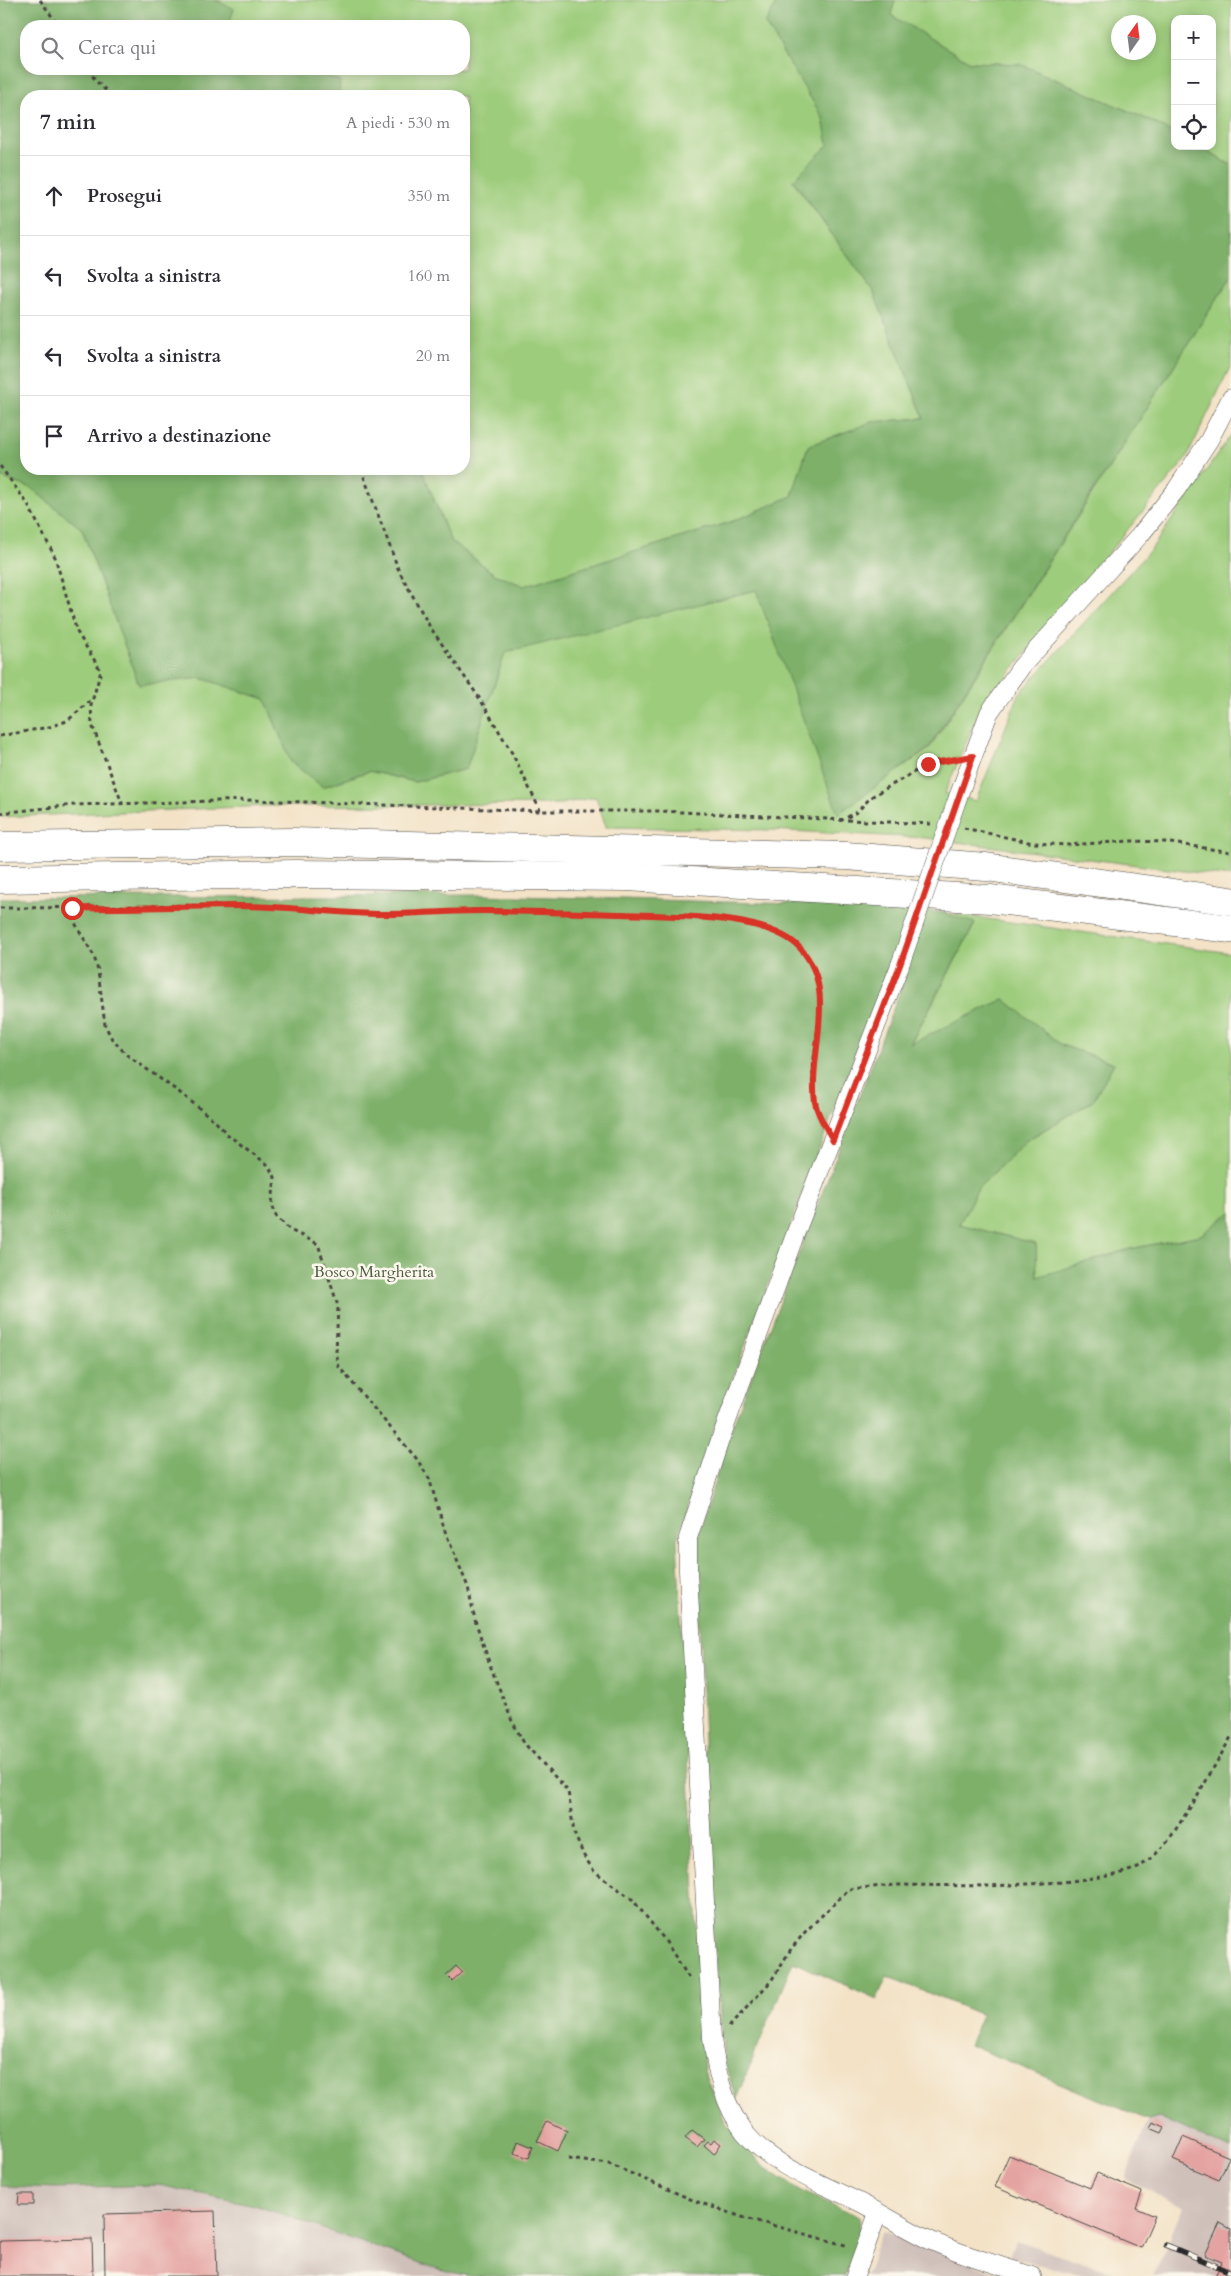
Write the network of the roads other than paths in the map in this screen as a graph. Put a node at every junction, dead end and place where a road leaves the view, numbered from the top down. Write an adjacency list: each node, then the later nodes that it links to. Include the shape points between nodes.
1 (1231, 398): 6 (street, bridge, via 1208,440 1153,519 1021,667 989,713 900,965 745,1371 688,1538 709,1993 713,2046 723,2093 737,2121 774,2159)
2 (0, 846): 4 (highway, via 294,842 846,856 986,867)
3 (0, 878): 5 (highway, via 294,874 628,877 990,899)
4 (1231, 901)
5 (1231, 929)
6 (878, 2213): 7 (street); 8 (street, via 942,2245)
7 (855, 2276)
8 (1032, 2276)

